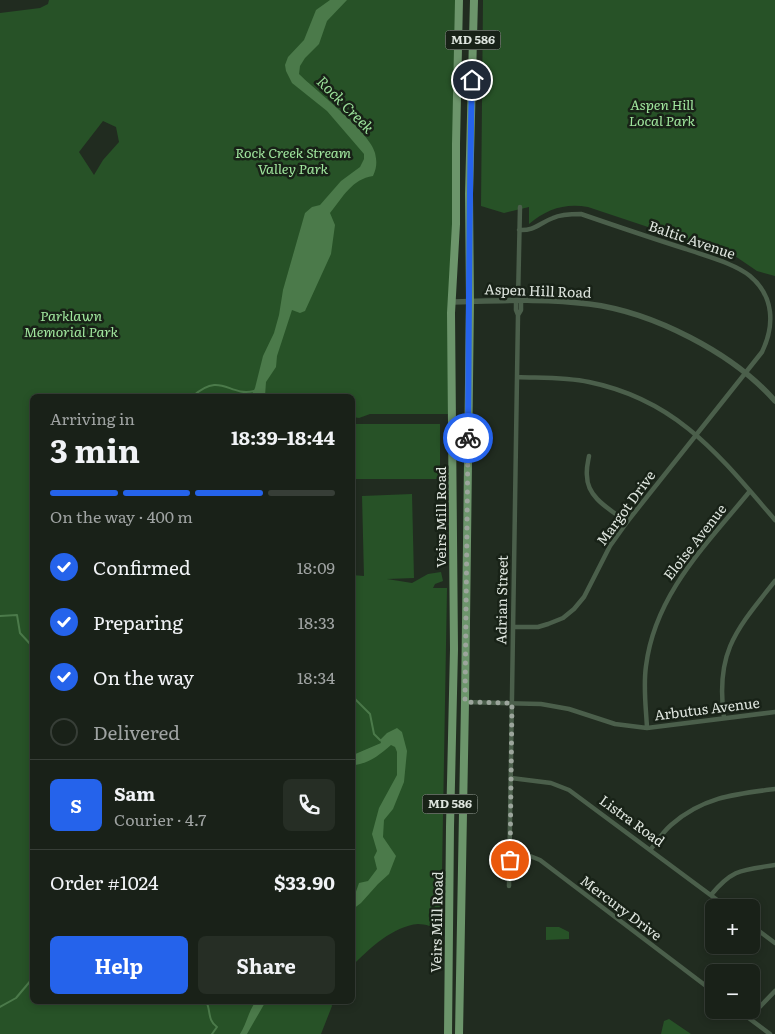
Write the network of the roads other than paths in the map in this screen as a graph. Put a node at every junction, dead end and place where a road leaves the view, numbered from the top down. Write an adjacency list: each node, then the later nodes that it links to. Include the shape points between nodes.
1 (459, 0): 6 (main road, Veirs Mill Road / MD 586)
2 (474, 0): 7 (main road, Veirs Mill Road / MD 586)
3 (520, 207): 4 (street, Adrian Street)
4 (519, 230): 5 (street, Adrian Street); 8 (street, Baltic Avenue, via 530,231 553,218 581,214 705,256 750,276 764,293 771,314 771,327 762,352)
5 (518, 300): 7 (street, Aspen Hill Road); 8 (street, Aspen Hill Road, via 590,304 644,317 702,344); 9 (street, Adrian Street, via 521,310 518,315)
6 (452, 302): 7 (street, Aspen Hill Road); 23 (main road, Veirs Mill Road / MD 586)
7 (470, 302): 18 (main road, Veirs Mill Road / MD 586)
8 (745, 374): 10 (street, Aspen Hill Road); 11 (street, Margot Drive)
9 (517, 377): 11 (street, via 568,379 614,388 659,408); 17 (street, Adrian Street)
10 (775, 402)
11 (697, 434): 13 (street); 15 (street, Margot Drive)
12 (589, 456): 15 (street, via 586,477 590,492)
13 (750, 491): 14 (street); 22 (street, Eloise Avenue, via 680,578 659,616 646,667)
14 (775, 520)
15 (627, 522): 17 (street, Margot Drive, via 574,609 563,618 538,627)
16 (775, 581): 21 (street, via 732,639 722,681)
17 (513, 627): 19 (street, Adrian Street)
18 (465, 702): 19 (street, Arbutus Avenue); 24 (main road, Veirs Mill Road / MD 586)
19 (512, 703): 22 (street, Arbutus Avenue, via 569,709 615,724); 25 (street, Adrian Street)
20 (775, 712): 21 (street, Arbutus Avenue)
21 (724, 718): 22 (street, Arbutus Avenue)
22 (647, 728)
23 (452, 736): 24 (main road); 30 (main road, Veirs Mill Road / MD 586)
24 (465, 737): 31 (main road, Veirs Mill Road / MD 586)
25 (511, 778): 27 (street, Listra Road, via 550,782 570,790); 28 (street, Adrian Street)
26 (775, 789): 27 (street, via 727,795 695,807 669,826)
27 (651, 849): 33 (street, Listra Road)
28 (510, 854): 32 (street, Adrian Street); 37 (street, Mercury Drive, via 540,860)
29 (775, 865): 33 (street, via 737,871)
30 (450, 873): 31 (main road); 41 (main road, Veirs Mill Road / MD 586)
31 (462, 873): 42 (main road, Veirs Mill Road / MD 586)
32 (510, 886)
33 (711, 895): 34 (street, Listra Road)
34 (716, 899)
35 (760, 932): 36 (street)
36 (775, 943)
37 (705, 985)
38 (775, 991): 39 (street)
39 (760, 1006)
40 (749, 1019): 43 (street)
41 (448, 1034)
42 (459, 1034)
43 (770, 1034)

